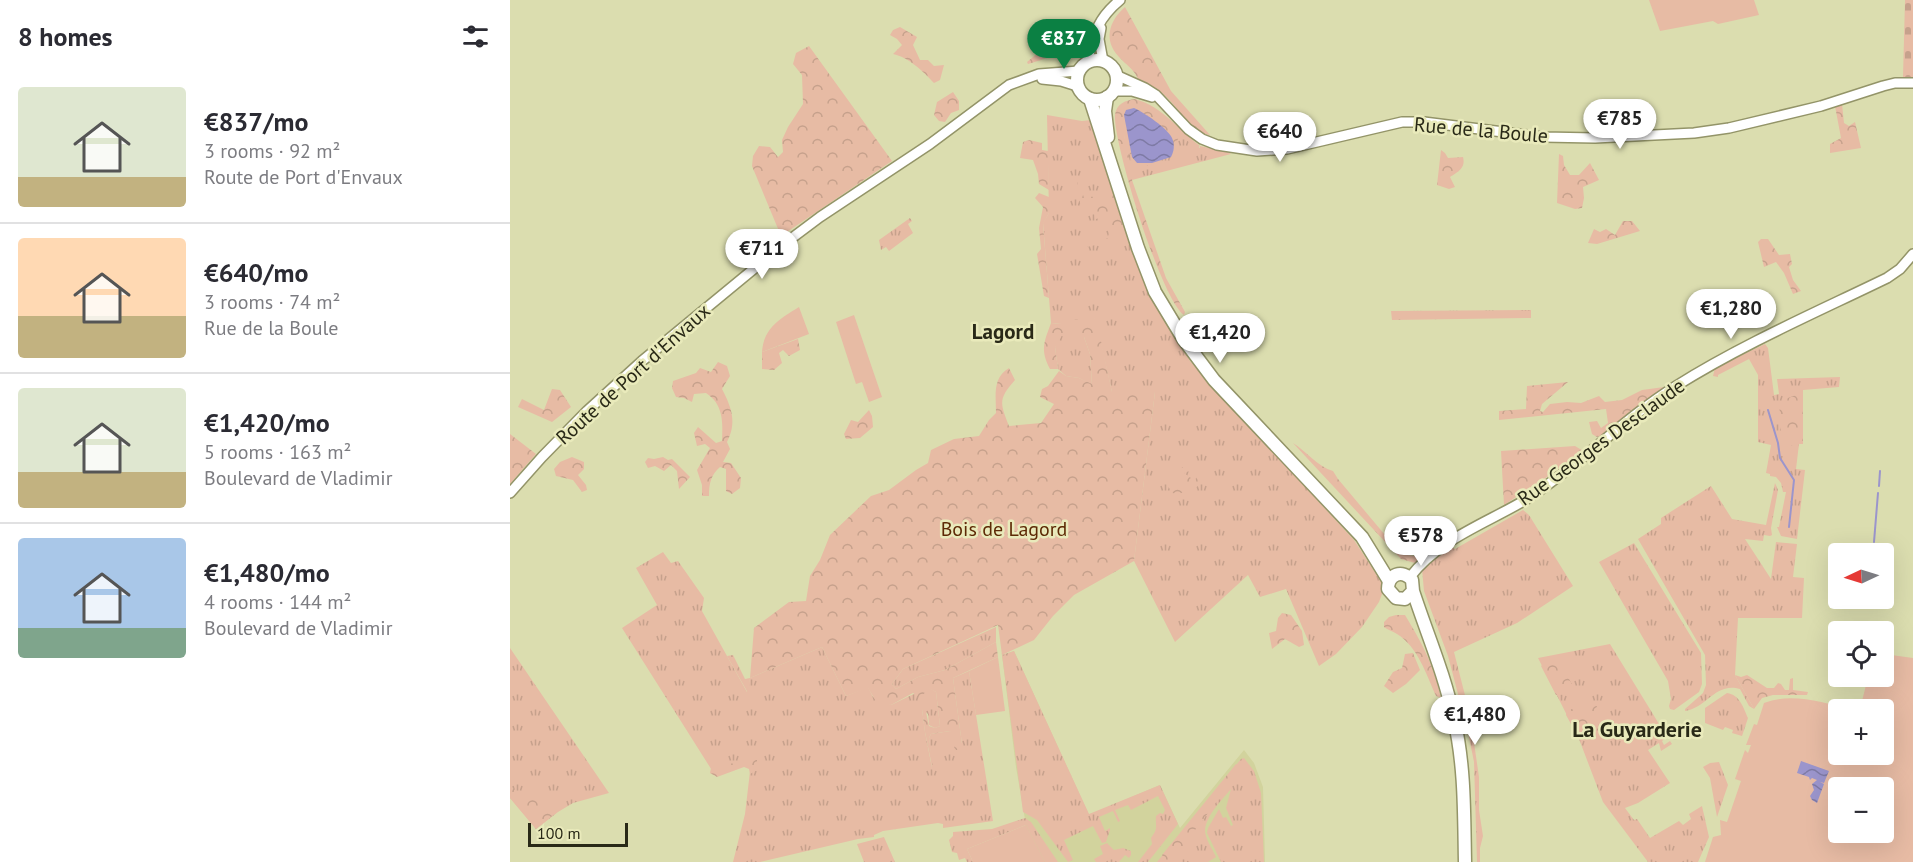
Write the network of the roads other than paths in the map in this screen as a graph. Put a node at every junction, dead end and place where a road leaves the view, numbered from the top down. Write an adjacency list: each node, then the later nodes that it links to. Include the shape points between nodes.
1 (1120, 0): 2 (street)
2 (1107, 12): 3 (street, via 1099,39); 4 (street, via 1093,36)
3 (1102, 62): 4 (main road); 5 (main road)
4 (1083, 67): 6 (street, Route de Port d'Envaux); 8 (main road)
5 (1116, 75): 9 (main road, via 1116,86); 11 (street, Rue de la Boule, via 1145,87)
6 (1028, 78): 8 (street); 14 (street, Route de Port d'Envaux, via 1001,90 784,244 642,361)
7 (1913, 83): 11 (street, Rue de la Boule, via 1889,85 1821,106 1694,133 1543,137 1402,122 1271,151 1218,145 1202,139)
8 (1077, 86): 10 (main road)
9 (1110, 94): 10 (main road); 11 (street, Rue de la Boule, via 1139,92); 12 (main road, via 1105,111)
10 (1090, 99): 12 (main road)
11 (1167, 108)
12 (1112, 167): 16 (main road, via 1147,272 1184,340 1214,381 1362,537)
13 (1913, 254): 15 (street, Rue Georges Desclaude, via 1887,278 1675,387 1526,499 1436,551)
14 (510, 493)
15 (1410, 577): 16 (main road, via 1404,574); 17 (main road)
16 (1393, 578): 18 (main road, via 1388,585 1390,594)
17 (1413, 591): 18 (main road); 19 (main road)
18 (1402, 600): 19 (main road)
19 (1429, 642): 20 (main road, via 1445,683 1458,736)
20 (1465, 862)

